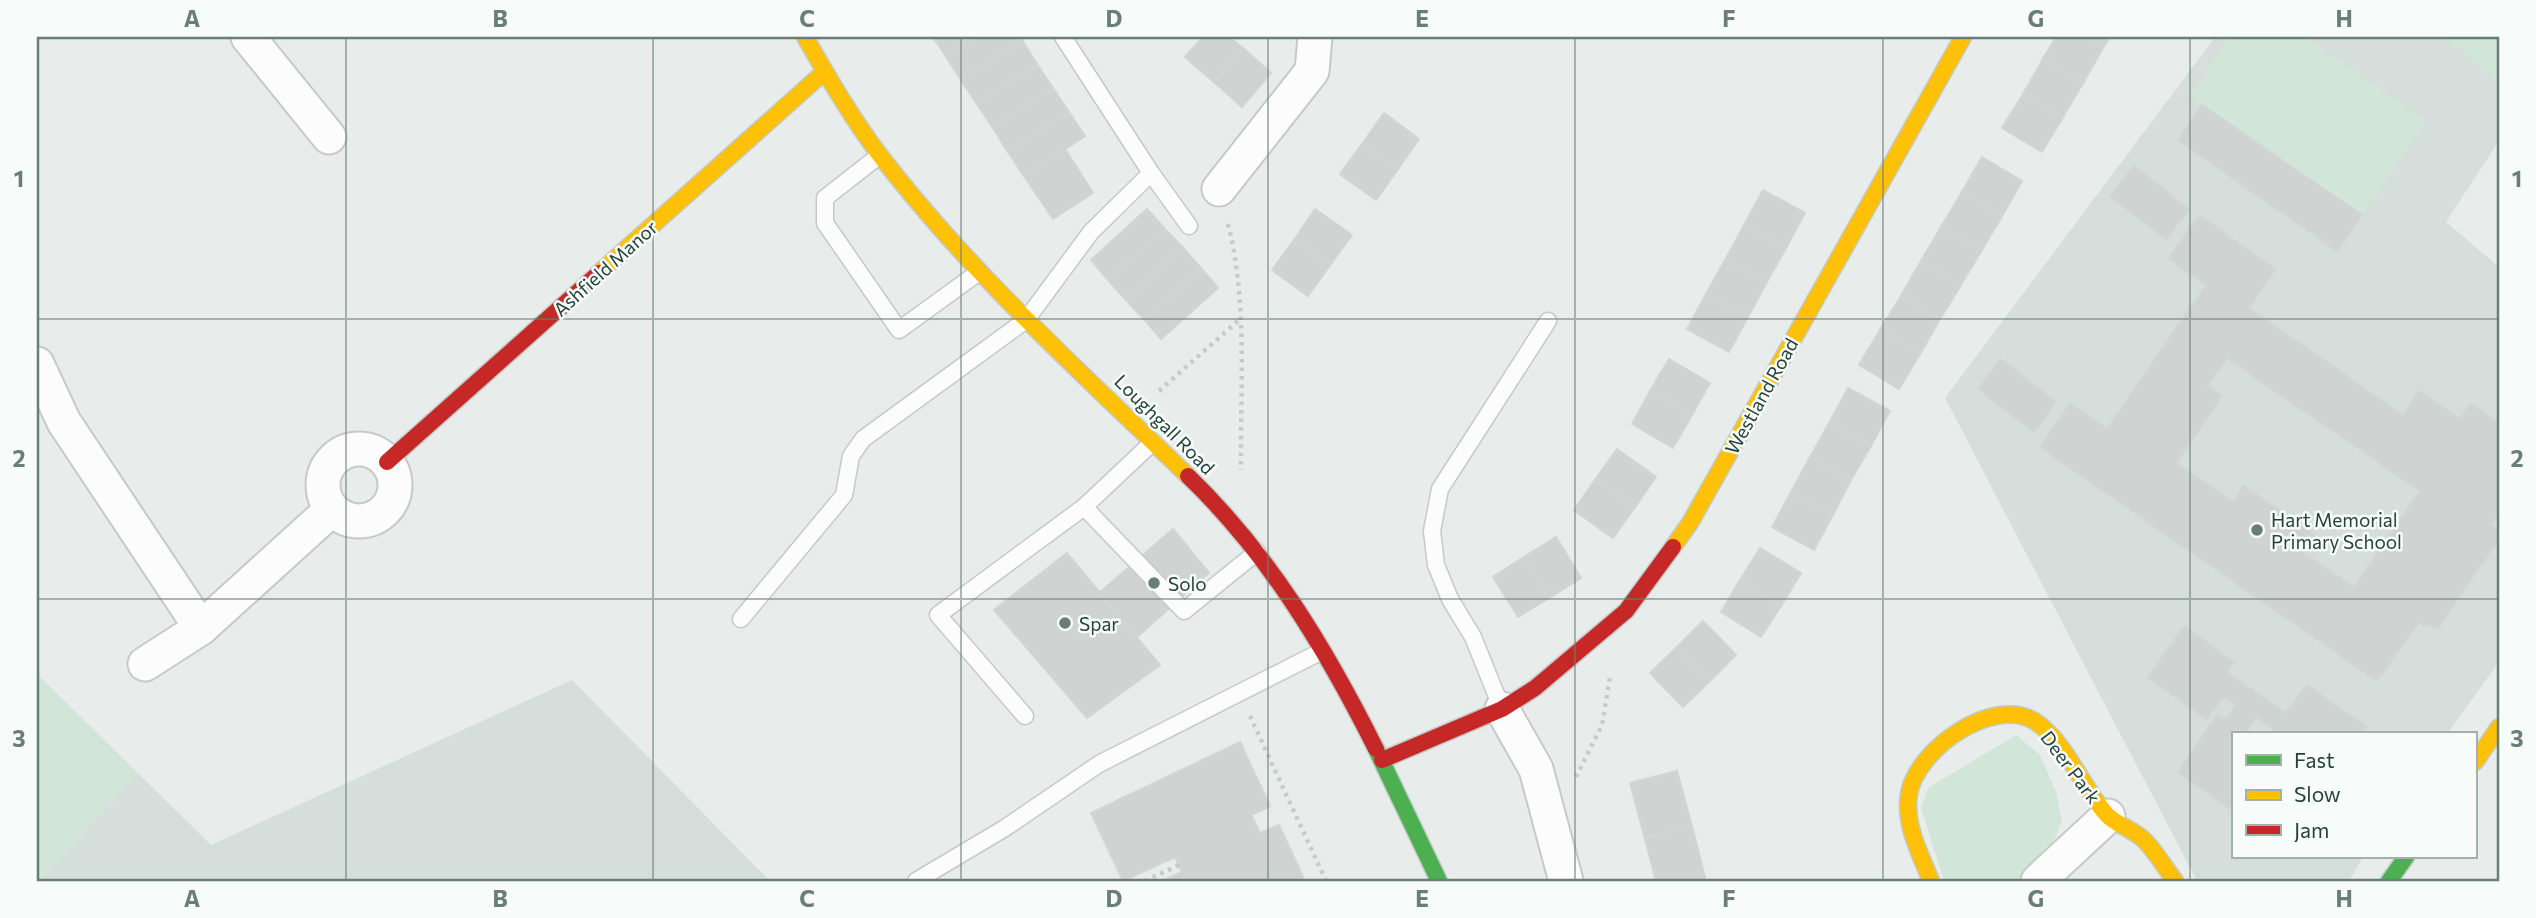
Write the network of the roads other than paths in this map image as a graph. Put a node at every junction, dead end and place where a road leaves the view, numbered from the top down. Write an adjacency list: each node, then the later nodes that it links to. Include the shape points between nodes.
1 (248, 37): 7 (street)
2 (805, 37): 6 (street, Loughgall Road)
3 (1063, 37): 9 (lane)
4 (1314, 37): 10 (street, via 1312,71)
5 (1963, 37): 25 (street, Westland Road, via 1690,523 1626,611 1535,688)
6 (824, 74): 8 (street, Loughgall Road); 17 (street, Ashfield Manor)
7 (329, 137)
8 (880, 155): 12 (street, Loughgall Road, via 904,189); 12 (lane, via 825,198 825,223 899,330)
9 (1151, 173): 11 (lane); 13 (lane, via 1091,232)
10 (1219, 190)
11 (1189, 226)
12 (979, 272): 13 (street, Loughgall Road)
13 (1026, 320): 16 (street, Loughgall Road); 21 (lane, via 863,439 851,456 844,495)
14 (1548, 321): 25 (lane, via 1440,489 1432,531 1436,565 1473,637)
15 (37, 364): 22 (street, via 64,422)
16 (1153, 442): 18 (lane); 20 (street, Loughgall Road)
17 (387, 462): 19 (street, via 396,485 387,509 377,517 353,522); 19 (street, via 378,454 356,449 335,458 327,466 322,488)
18 (1084, 507): 20 (lane, via 1184,611); 26 (lane, via 938,615)
19 (331, 510): 22 (street)
20 (1257, 552): 23 (street, Loughgall Road)
21 (741, 619)
22 (201, 628): 24 (street)
23 (1322, 651): 28 (street, Loughgall Road); 32 (lane, via 1099,764)
24 (145, 664)
25 (1502, 709): 28 (street, Westland Road); 34 (street, via 1536,769)
26 (1026, 716)
27 (2499, 727): 29 (street)
28 (1382, 760): 33 (street, Loughgall Road)
29 (2476, 761)
30 (2108, 816): 35 (street, Deer Park, via 2056,741 2034,720 2002,712 1962,728 1926,758 1909,793 1910,830); 36 (street, Deer Park); 37 (street, Deer Park, via 2143,839)
31 (2405, 858): 38 (street)
32 (916, 881)
33 (1439, 881)
34 (1566, 881)
35 (1931, 881)
36 (2038, 881)
37 (2175, 881)
38 (2389, 881)

